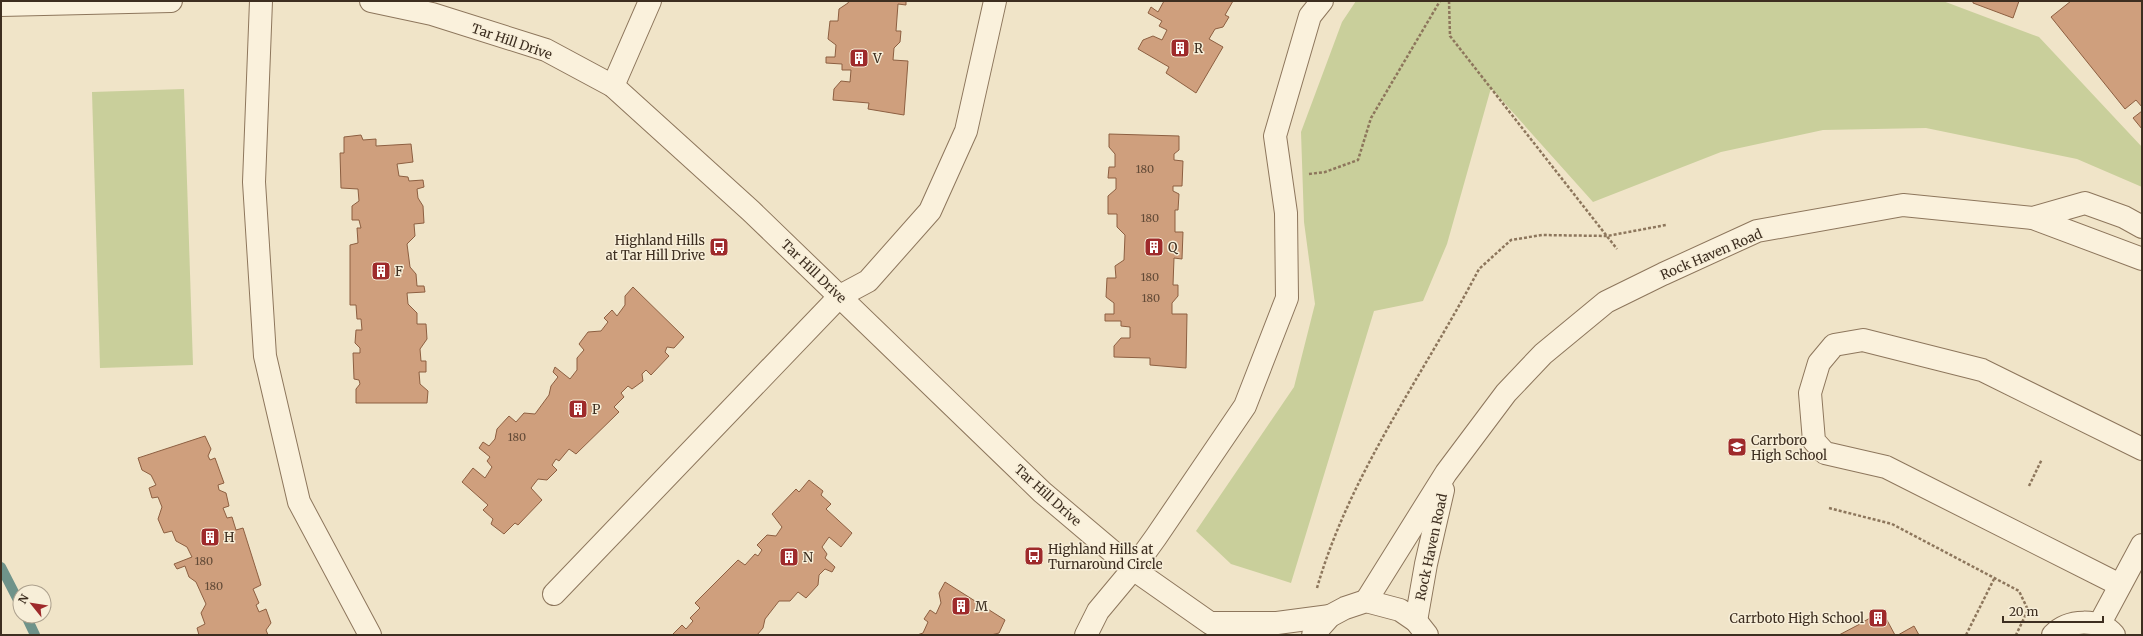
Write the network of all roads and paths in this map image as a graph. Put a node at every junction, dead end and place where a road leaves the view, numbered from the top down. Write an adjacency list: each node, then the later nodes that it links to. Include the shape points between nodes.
1 (171, 1): 9 (street)
2 (261, 1): 35 (street, via 254,182 265,356 299,502)
3 (371, 1): 10 (street, Tar Hill Drive, via 432,14 546,50)
4 (650, 1): 10 (street)
5 (996, 1): 18 (street, via 966,131 930,211 868,281)
6 (1322, 1): 11 (street, via 1310,16 1275,136)
7 (1440, 1): 11 (path, via 1371,118 1358,160 1325,172)
8 (1449, 1): 15 (path, via 1450,36)
9 (1, 6)
10 (613, 86): 18 (street, Tar Hill Drive)
11 (1281, 176): 25 (street, via 1286,213 1287,298 1245,406)
12 (2033, 218): 14 (street, via 2085,203 2124,217); 17 (street, Rock Haven Road); 21 (street, Rock Haven Road, via 1903,205 1757,231 1606,302 1543,354 1506,393)
13 (1666, 225): 15 (path)
14 (2142, 227)
15 (1607, 236): 16 (path); 28 (path, via 1542,235 1511,240 1478,268 1346,507)
16 (1617, 249)
17 (2142, 259)
18 (840, 296): 25 (street, Tar Hill Drive, via 1042,492); 29 (street)
19 (2142, 449): 27 (street, via 1982,370 1864,340 1834,345 1819,363 1810,393 1814,441 1825,453 1886,467)
20 (2042, 459): 22 (path)
21 (1446, 473): 30 (street, Rock Haven Road); 33 (street, Rock Haven Road, via 1426,564)
22 (2029, 486)
23 (1829, 508): 26 (path, via 1892,524)
24 (2142, 544): 27 (street)
25 (1133, 569): 32 (street, Tar Hill Drive); 36 (street, via 1098,611)
26 (1994, 579): 39 (path); 40 (path, via 2018,591 2028,610)
27 (2120, 586): 34 (street)
28 (1315, 593)
29 (554, 594)
30 (1366, 601): 31 (street); 33 (street, Rock Haven Road, via 1400,610)
31 (1330, 616): 32 (street, via 1277,623); 38 (street)
32 (1210, 623): 37 (street, Tar Hill Drive)
33 (1422, 628)
34 (2106, 630): 41 (street, via 2084,622 2070,625)
35 (370, 635)
36 (1086, 635)
37 (1231, 635)
38 (1313, 635)
39 (1966, 635)
40 (2016, 635)
41 (2053, 635)

